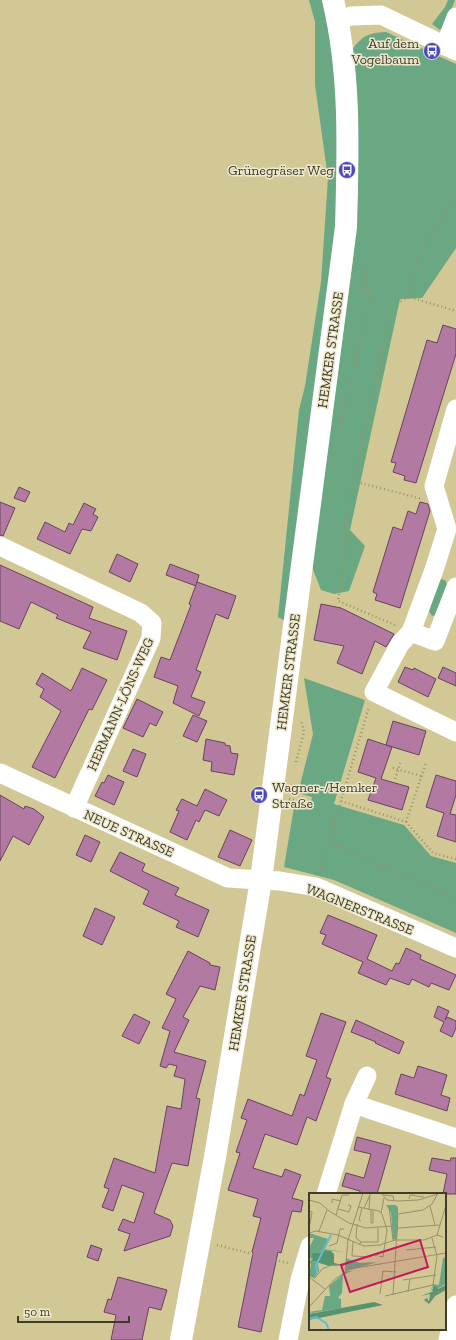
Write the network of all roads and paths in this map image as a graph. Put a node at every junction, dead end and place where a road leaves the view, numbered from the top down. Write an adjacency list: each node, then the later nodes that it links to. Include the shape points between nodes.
1 (333, 0): 3 (main road, HEMKER STRASSE)
2 (456, 17): 4 (street)
3 (338, 21): 4 (street, via 351,16 381,14); 32 (main road, HEMKER STRASSE, via 349,123 346,227)
4 (451, 48)
5 (456, 199): 6 (path, via 428,240 411,278)
6 (409, 297): 7 (path); 9 (path, via 393,305)
7 (456, 311)
8 (456, 409): 10 (street, via 434,486)
9 (353, 481): 10 (path); 15 (path, via 346,516 345,556 338,601)
10 (439, 504): 12 (street, via 446,529)
11 (0, 546): 28 (street, HERMANN-LÖNS-WEG, via 141,613 152,623 150,638)
12 (434, 570): 13 (street); 15 (street)
13 (456, 577)
14 (456, 587): 15 (street, via 435,641)
15 (411, 632): 16 (street, via 400,644)
16 (374, 692): 17 (street); 26 (path)
17 (456, 732)
18 (401, 760): 21 (path)
19 (426, 763): 23 (path)
20 (393, 768): 21 (path)
21 (398, 769): 23 (path); 24 (path)
22 (0, 773): 28 (street, NEUE STRASSE)
23 (421, 776): 29 (path)
24 (395, 779)
25 (286, 799): 27 (path)
26 (341, 801): 29 (path); 30 (path)
27 (300, 802)
28 (74, 808): 32 (street, NEUE STRASSE, via 228,878)
29 (406, 822): 31 (path, via 433,853)
30 (329, 842): 33 (path); 34 (path)
31 (456, 859)
32 (261, 880): 33 (street, WAGNERSTRASSE); 40 (main road, HEMKER STRASSE)
33 (316, 887): 35 (street, WAGNERSTRASSE)
34 (456, 899)
35 (456, 948)
36 (367, 1076): 37 (street)
37 (354, 1104): 38 (street); 39 (street)
38 (456, 1138)
39 (326, 1193)
40 (200, 1241): 42 (path); 44 (main road, HEMKER STRASSE)
41 (309, 1251): 42 (street)
42 (304, 1276): 45 (street)
43 (451, 1314): 46 (street)
44 (181, 1340)
45 (288, 1340)
46 (448, 1340)

